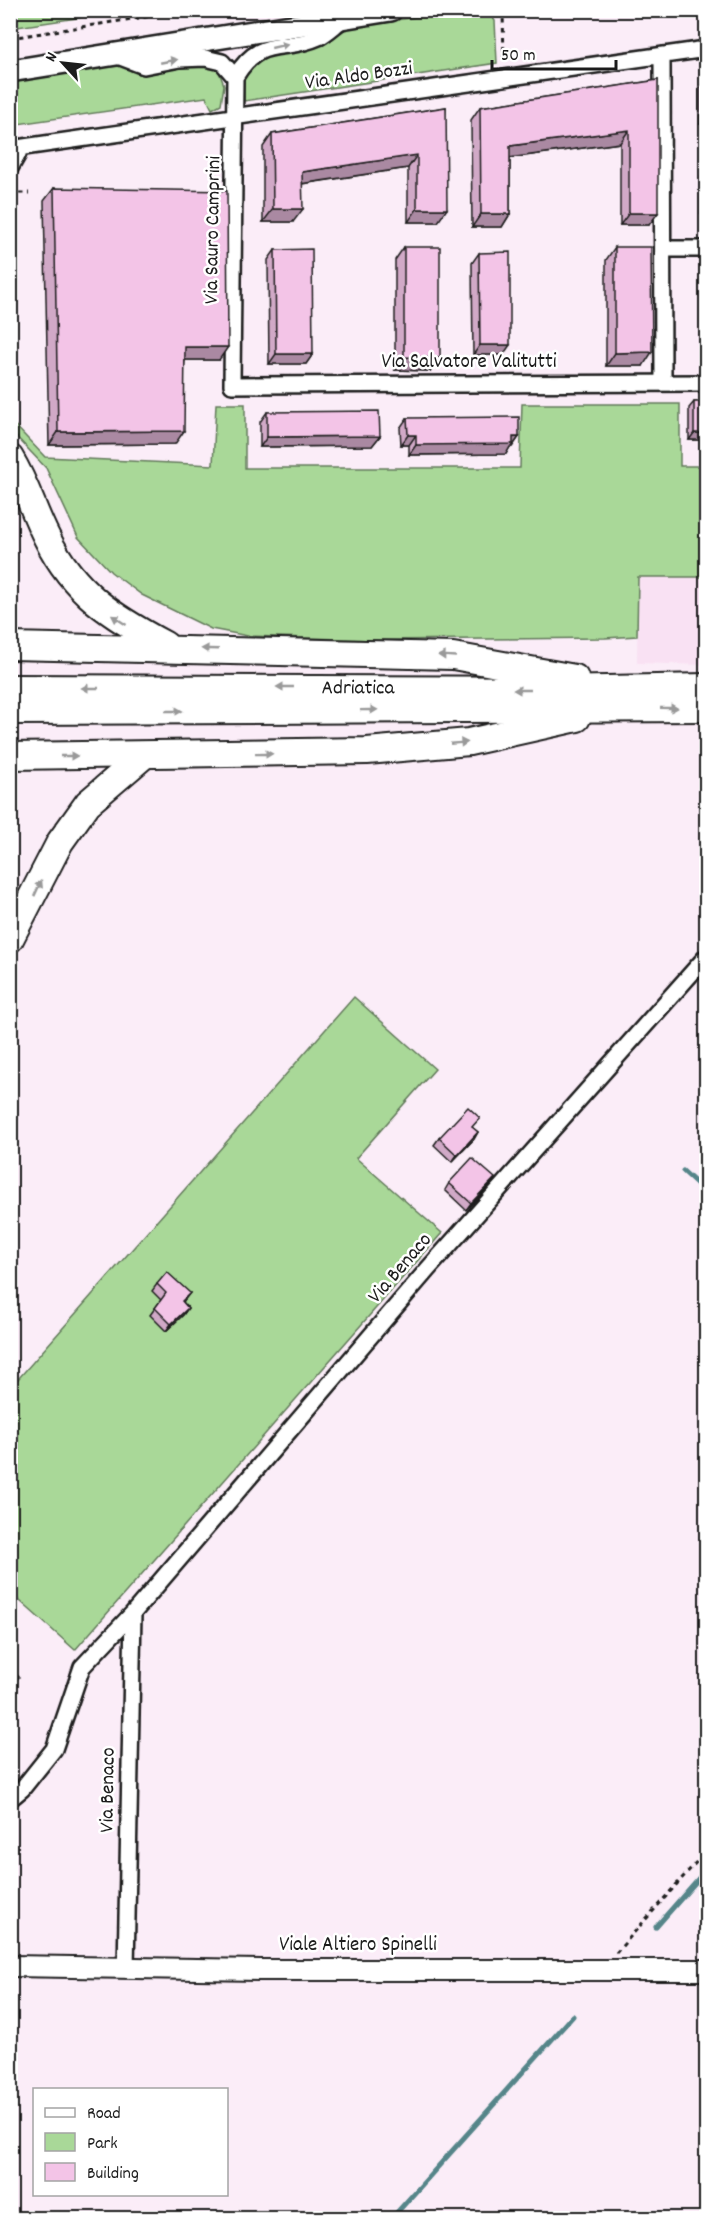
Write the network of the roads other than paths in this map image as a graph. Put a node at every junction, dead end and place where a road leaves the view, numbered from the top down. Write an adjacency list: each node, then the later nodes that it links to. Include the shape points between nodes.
1 (391, 10): 2 (main road)
2 (343, 19): 4 (main road); 7 (street, one-way to 2, via 246,58 260,50 320,37)
3 (706, 49): 5 (street, Via Aldo Bozzi)
4 (113, 55): 6 (main road); 7 (street, one-way to 7, via 144,66 205,58 222,62)
5 (662, 55): 8 (street, Via Aldo Bozzi); 11 (street)
6 (10, 71)
7 (235, 76): 8 (street, Via Sauro Camprini)
8 (236, 116): 9 (street, Via Aldo Bozzi); 15 (street, Via Sauro Camprini)
9 (14, 144): 10 (street, Via Aldo Bozzi, via 17,160)
10 (10, 168)
11 (663, 249): 12 (street); 13 (street)
12 (706, 249)
13 (663, 383): 14 (street, Via Salvatore Valitutti); 15 (street, Via Salvatore Valitutti)
14 (706, 383)
15 (232, 385)
16 (10, 458): 18 (highway, one-way to 16, via 117,619 80,588 47,539 27,486)
17 (10, 646): 18 (highway)
18 (171, 648): 21 (highway, one-way to 18, via 453,656)
19 (706, 687): 21 (highway, Adriatica)
20 (10, 688): 21 (highway, Adriatica, one-way to 20)
21 (628, 698): 22 (highway, Adriatica, one-way to 22); 23 (highway, Adriatica, one-way to 21); 25 (highway, one-way to 21, via 367,751 469,742)
22 (706, 708)
23 (10, 711)
24 (10, 756): 25 (highway, one-way to 25)
25 (143, 756): 26 (highway, one-way to 25, via 60,842 88,803)
26 (10, 939)
27 (706, 957): 28 (street, Via Benaco, via 428,1269)
28 (133, 1613): 29 (street, Via Benaco, via 82,1667 54,1749); 31 (street, Via Benaco)
29 (10, 1799)
30 (10, 1966): 31 (street, Viale Altiero Spinelli)
31 (126, 1968): 32 (street, Viale Altiero Spinelli)
32 (706, 1970)

